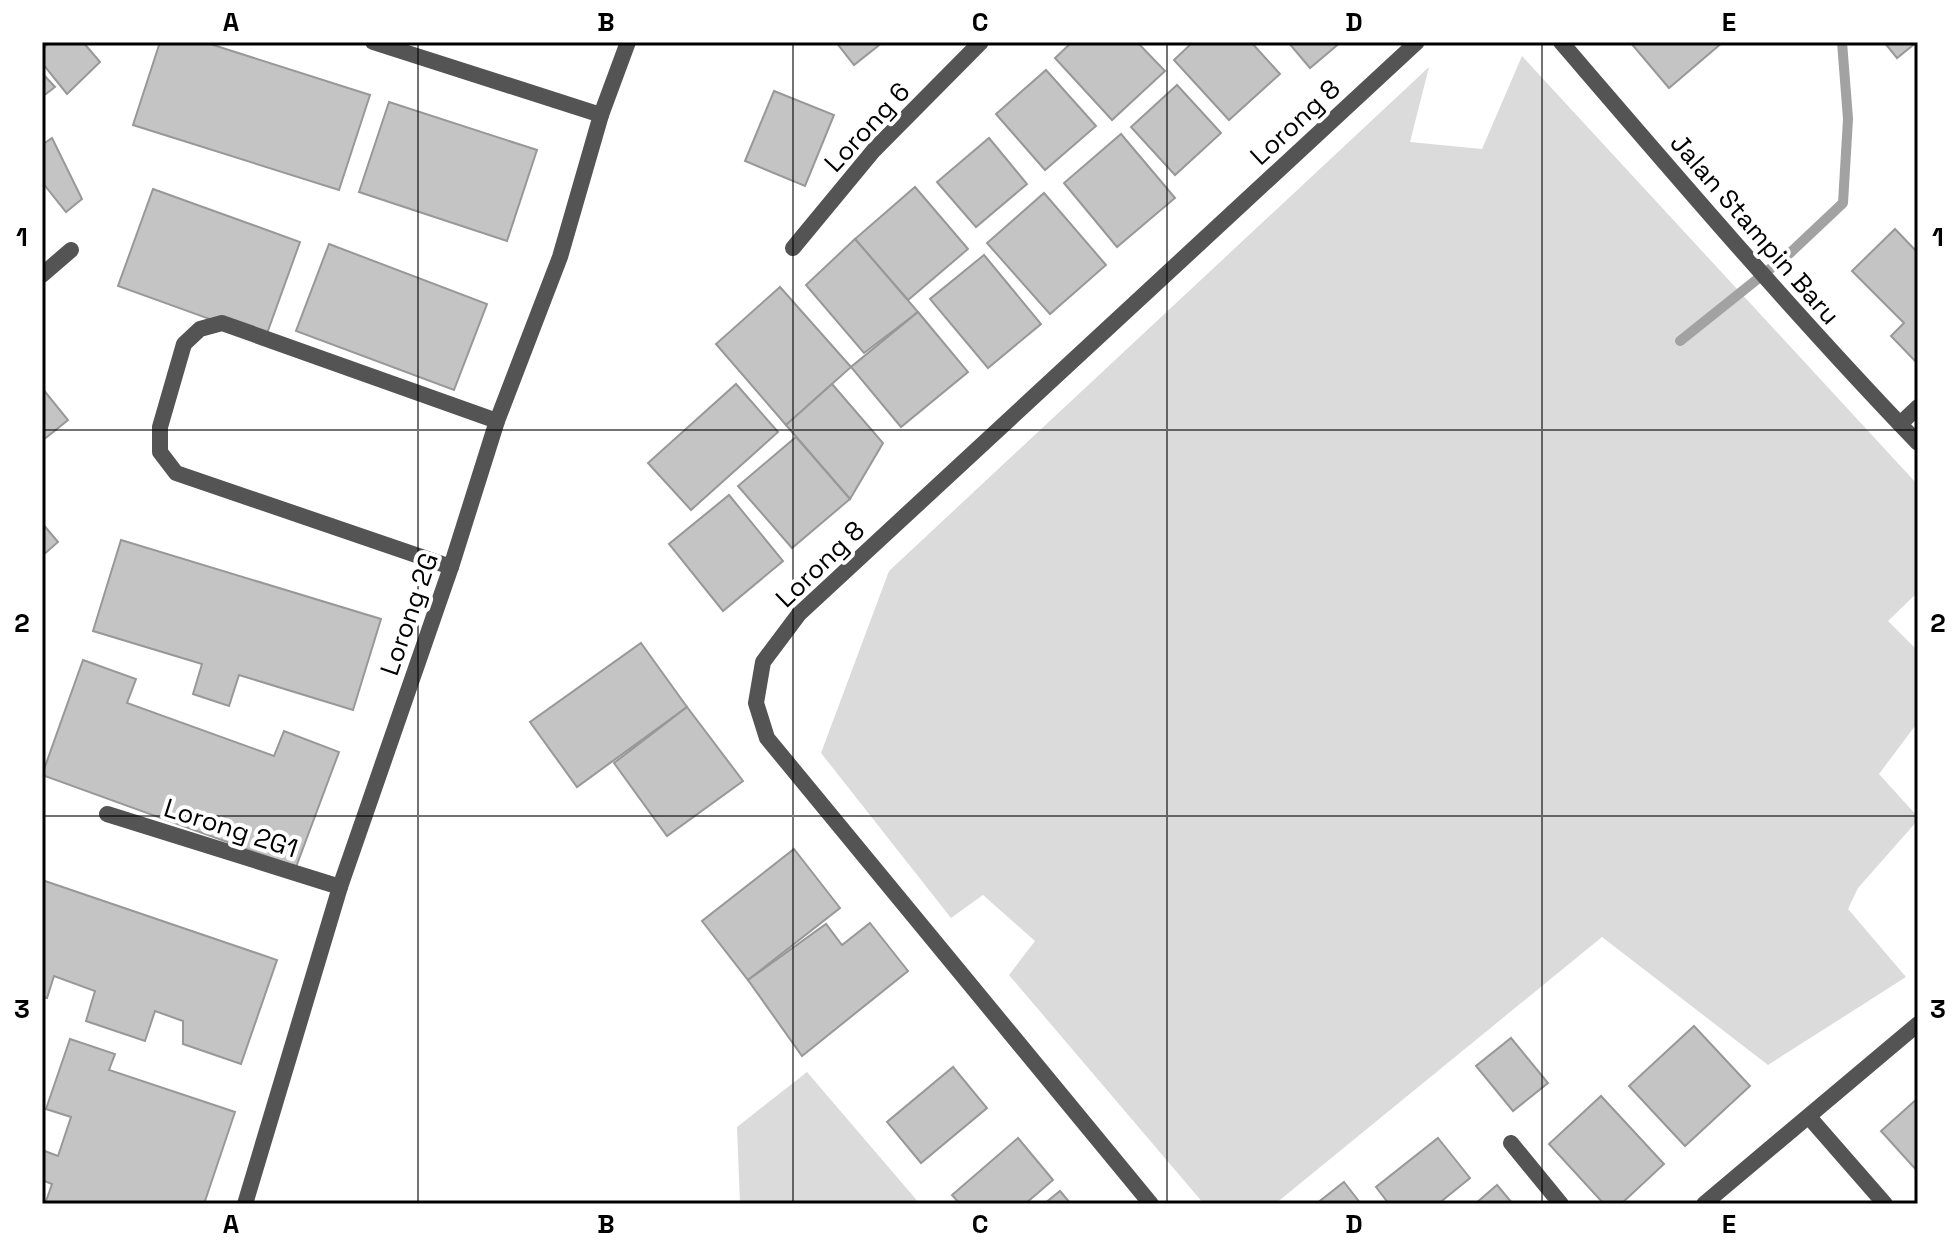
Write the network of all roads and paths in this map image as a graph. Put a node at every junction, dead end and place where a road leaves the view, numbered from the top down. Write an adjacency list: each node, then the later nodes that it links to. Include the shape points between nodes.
1 (373, 42): 6 (street)
2 (628, 42): 6 (street, Lorong 2G)
3 (981, 42): 7 (street, Lorong 6, via 874,150)
4 (1417, 42): 21 (street, Lorong 8, via 799,614 763,662 756,703 767,738)
5 (1561, 42): 12 (street, Jalan Stampin Baru)
6 (601, 115): 11 (street, Lorong 2G, via 560,257)
7 (793, 248)
8 (71, 250): 9 (street)
9 (42, 275)
10 (1918, 407): 12 (street)
11 (497, 421): 14 (street, Lorong 2G); 14 (street, via 222,323 200,329 184,344 160,427 160,452 176,473)
12 (1900, 424): 13 (street, Jalan Stampin Baru)
13 (1918, 443)
14 (451, 567): 16 (street, Lorong 2G)
15 (107, 814): 16 (street, Lorong 2G1)
16 (340, 887): 20 (street, Lorong 2G)
17 (1918, 1024): 18 (street)
18 (1809, 1117): 23 (street); 24 (street)
19 (1511, 1143): 22 (street)
20 (245, 1204)
21 (1151, 1204)
22 (1561, 1204)
23 (1704, 1204)
24 (1885, 1204)

